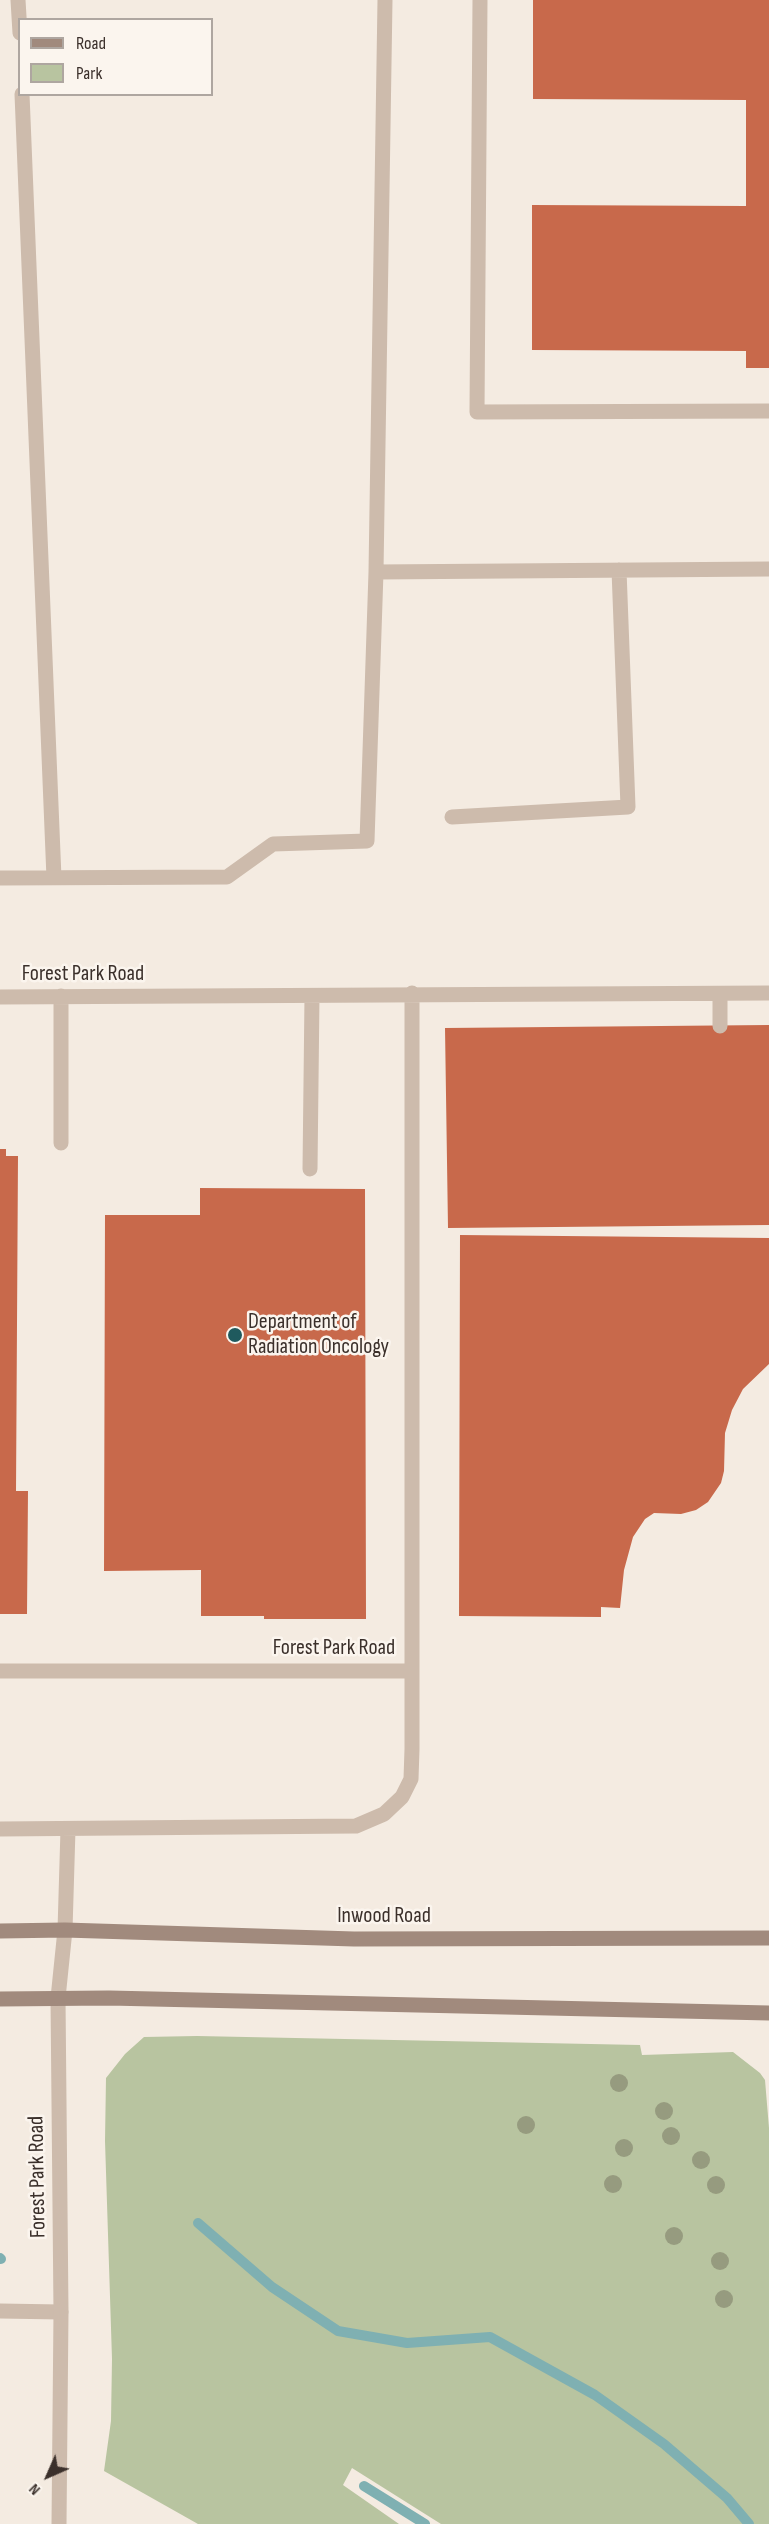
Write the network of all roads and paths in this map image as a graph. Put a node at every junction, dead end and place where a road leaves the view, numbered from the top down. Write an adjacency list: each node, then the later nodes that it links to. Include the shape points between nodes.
1 (18, 0): 4 (street)
2 (385, 0): 9 (street)
3 (480, 0): 6 (street, via 477,412)
4 (19, 18)
5 (22, 96): 12 (street)
6 (769, 411)
7 (769, 569): 8 (street)
8 (619, 570): 9 (street); 10 (street, via 628,807)
9 (376, 572): 12 (street, via 367,841 273,844 226,877)
10 (452, 817)
11 (0, 878): 12 (street)
12 (54, 878)
13 (412, 993): 15 (street, Forest Park Road); 17 (street, Forest Park Road); 23 (street)
14 (769, 993): 15 (street, Forest Park Road)
15 (720, 994): 19 (street)
16 (61, 996): 17 (street, Forest Park Road); 18 (street, Forest Park Road); 20 (street)
17 (312, 996): 21 (street)
18 (0, 997)
19 (720, 1026)
20 (61, 1143)
21 (310, 1169)
22 (0, 1671): 23 (street, Forest Park Road)
23 (412, 1671): 25 (street, Forest Park Road, via 411,1779 402,1797 384,1814 356,1826)
24 (0, 1829): 25 (street, Forest Park Road)
25 (68, 1829): 26 (street, Forest Park Road)
26 (65, 1930): 27 (main road, Inwood Road); 28 (main road, Inwood Road, via 354,1940); 29 (street, Forest Park Road)
27 (0, 1931)
28 (769, 1938)
29 (58, 1998): 30 (main road); 31 (main road); 33 (street, Forest Park Road)
30 (0, 1999)
31 (769, 2013)
32 (0, 2311): 33 (street)
33 (61, 2312): 34 (street, Forest Park Road)
34 (59, 2524)

